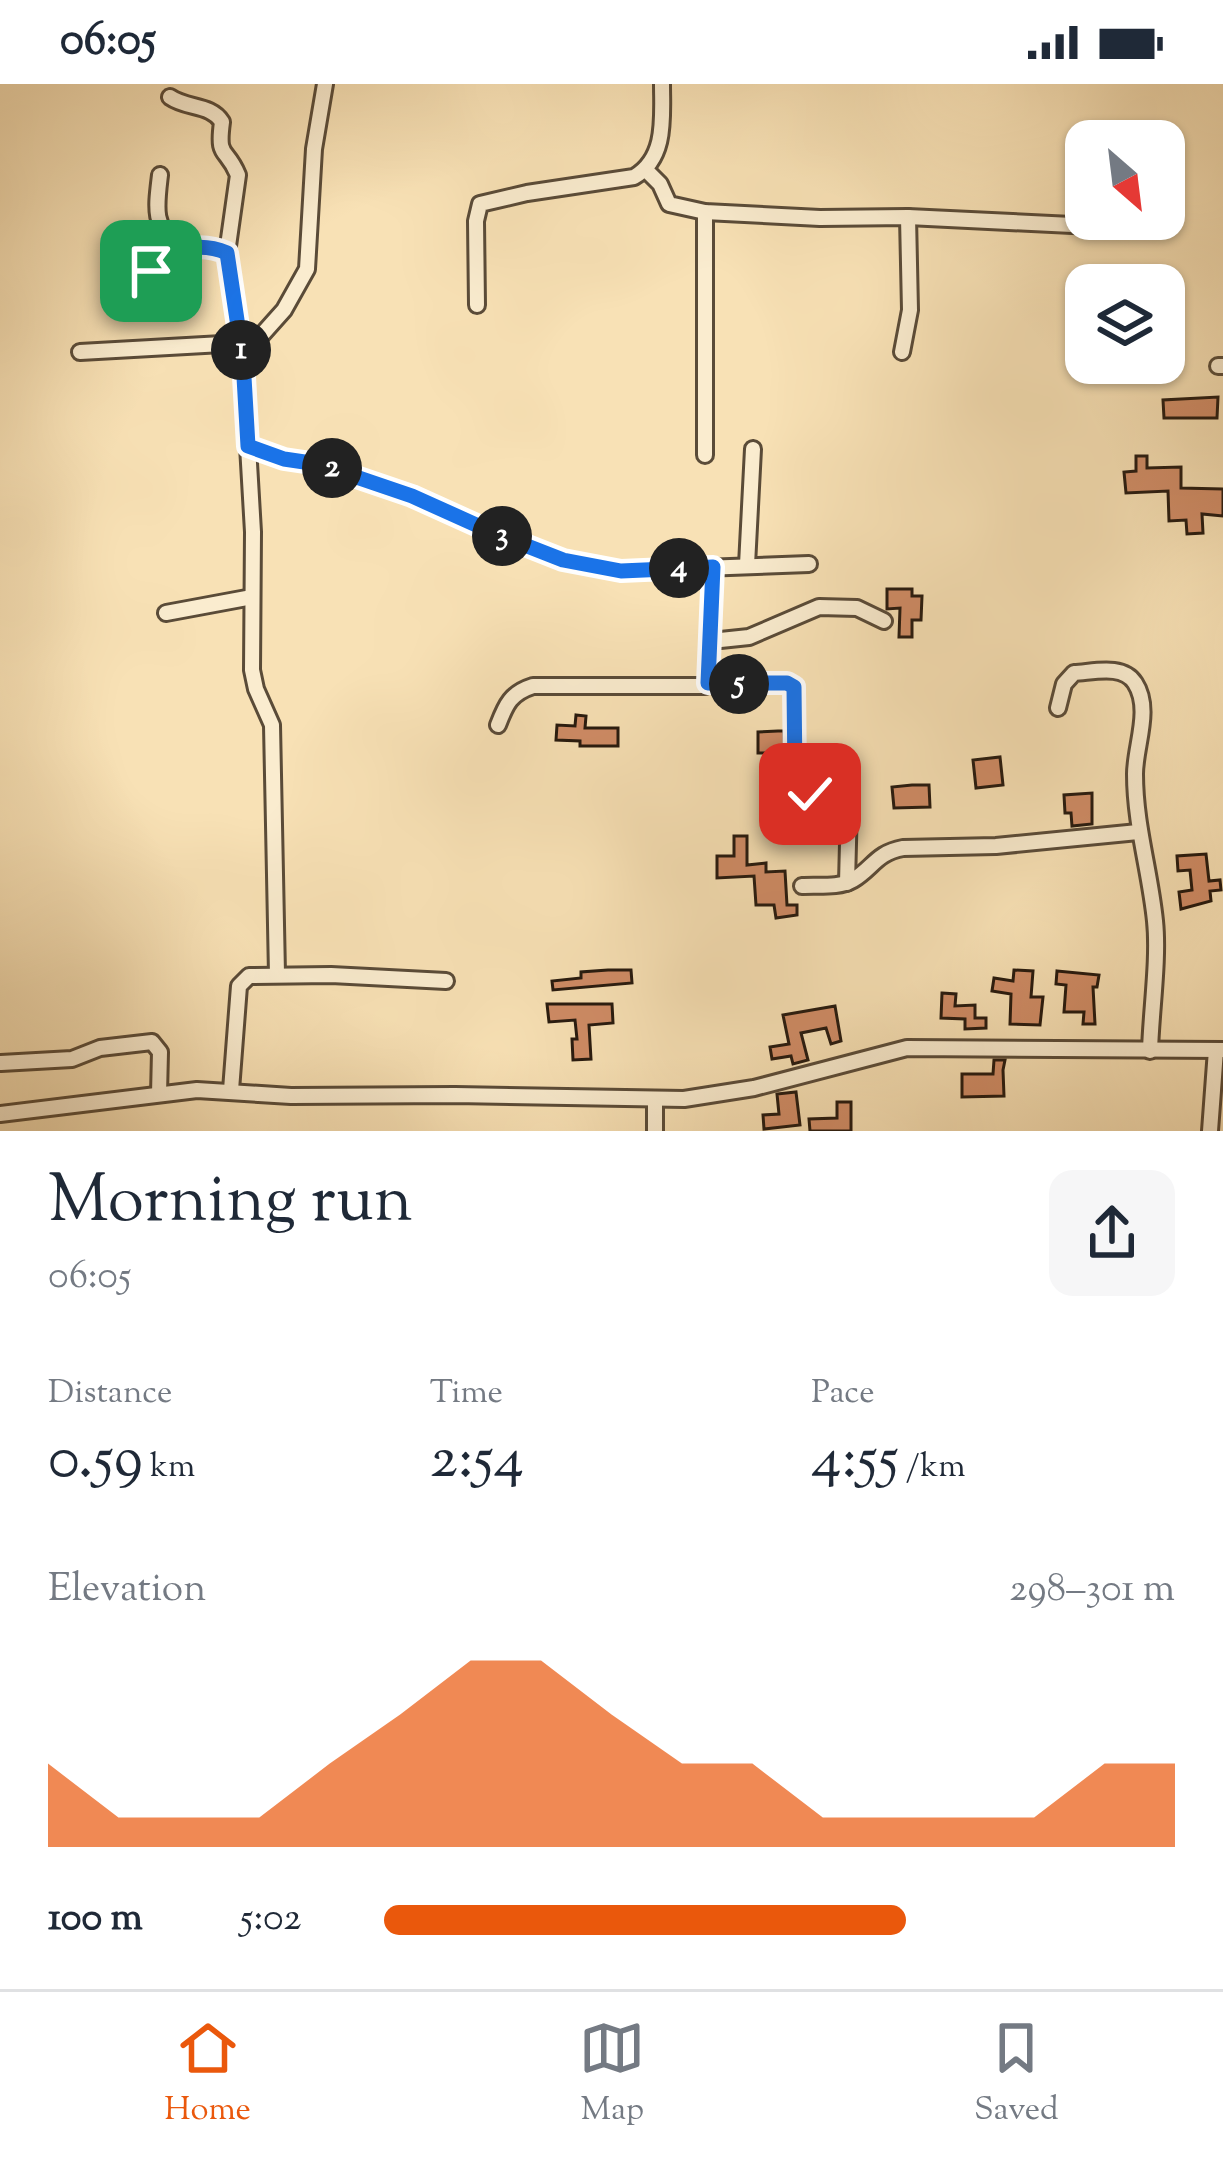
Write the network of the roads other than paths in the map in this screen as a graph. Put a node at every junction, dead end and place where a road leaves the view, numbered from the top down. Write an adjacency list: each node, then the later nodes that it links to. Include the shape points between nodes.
1 (325, 84): 16 (street, via 307,269)
2 (662, 84): 4 (street, via 661,140)
3 (170, 97): 10 (street, via 222,122 220,148 238,175)
4 (646, 170): 6 (street, via 669,204); 12 (street, via 480,204)
5 (160, 175): 9 (street, via 158,222)
6 (706, 212): 7 (street); 19 (street)
7 (908, 217): 8 (street); 15 (street, via 910,310)
8 (1065, 225)
9 (177, 250): 10 (street); 11 (street)
10 (227, 253): 13 (street)
11 (151, 271)
12 (477, 304)
13 (240, 343): 14 (street); 16 (street)
14 (80, 352)
15 (902, 352)
16 (243, 360): 17 (street)
17 (248, 446): 22 (street, via 396,490 563,560 621,571); 23 (street)
18 (753, 449): 21 (street)
19 (705, 455)
20 (808, 564): 21 (street)
21 (747, 565): 22 (street)
22 (713, 567): 26 (street)
23 (251, 597): 24 (street); 33 (street, via 254,680 272,724)
24 (166, 613)
25 (884, 622): 26 (street, via 857,608 819,607 749,638)
26 (711, 641): 27 (street)
27 (708, 683): 29 (street, via 533,686 508,700); 31 (street, via 794,687 797,785 849,803)
28 (1058, 708): 30 (street, via 1074,673 1113,671 1136,684)
29 (498, 725)
30 (1138, 832): 31 (street, via 889,850); 36 (street, via 1155,923)
31 (848, 883): 32 (street)
32 (802, 886)
33 (278, 974): 34 (street); 38 (street, via 249,976 239,986)
34 (446, 981)
35 (1220, 1050): 36 (street); 43 (street)
36 (1150, 1051): 40 (street, via 908,1048 754,1088)
37 (2, 1063): 39 (street, via 152,1042 160,1052)
38 (230, 1090): 39 (street); 40 (street)
39 (159, 1094): 41 (street)
40 (655, 1101): 42 (street)
41 (0, 1114)
42 (655, 1131)
43 (1210, 1131)

